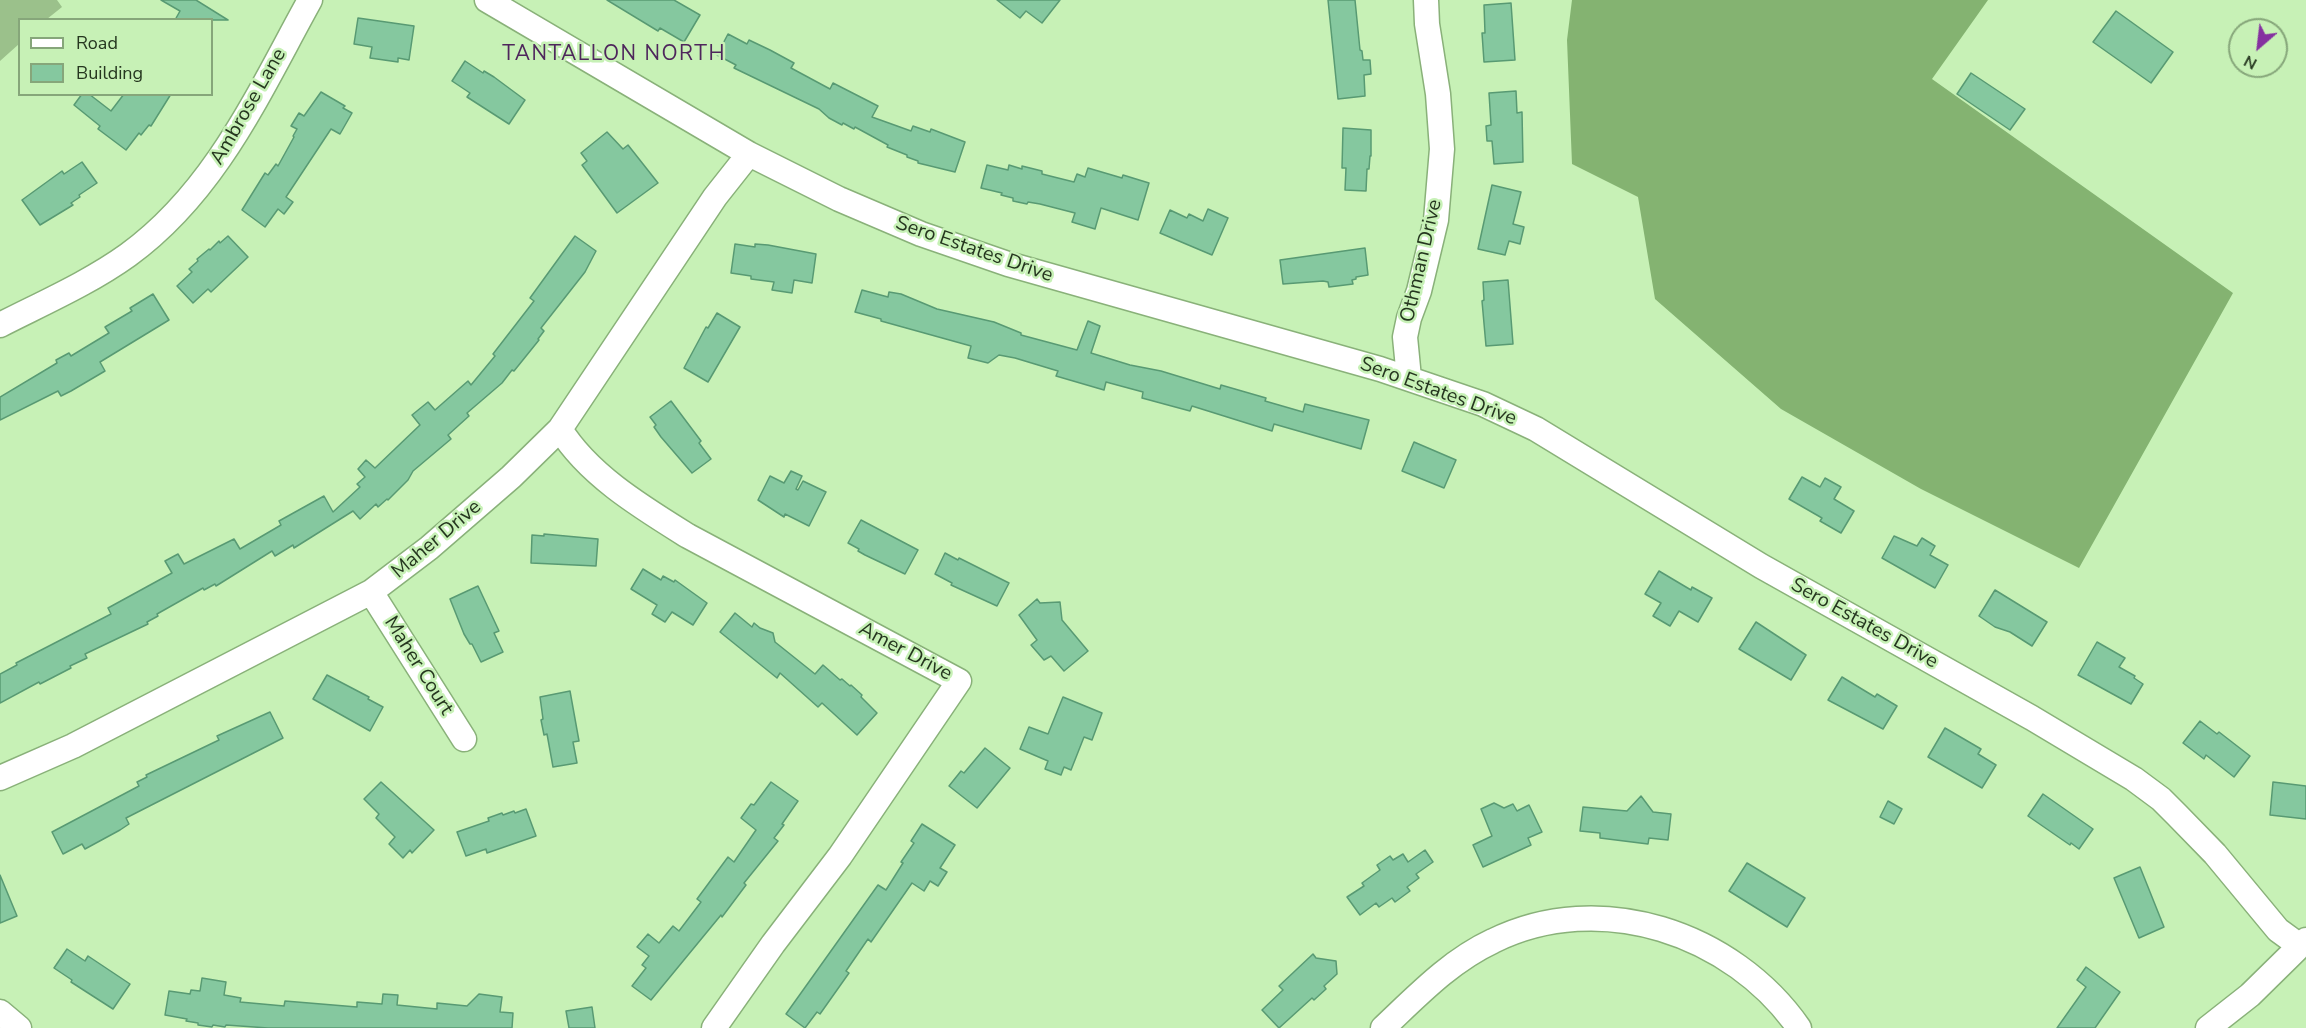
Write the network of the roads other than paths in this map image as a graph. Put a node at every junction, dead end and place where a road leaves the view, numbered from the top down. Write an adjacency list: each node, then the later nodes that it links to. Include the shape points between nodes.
1 (310, 0): 5 (street, Ambrose Lane, via 244,123 208,176 171,218 110,267)
2 (487, 0): 4 (street, Sero Estates Drive)
3 (1426, 0): 6 (street, Othman Drive, via 1442,149 1436,220 1405,337)
4 (749, 154): 6 (street, Sero Estates Drive, via 839,199 932,238 1008,264); 7 (street, Maher Drive, via 715,196)
5 (0, 325)
6 (1410, 378): 11 (street, Sero Estates Drive, via 1483,404 1536,429 1770,571 2134,778 2161,799 2215,854 2278,930)
7 (560, 429): 8 (street, Maher Drive, via 465,518); 14 (street, Amer Drive, via 601,475 668,524 959,681 840,856)
8 (371, 592): 9 (street, Maher Court); 10 (street, Maher Drive, via 73,746)
9 (464, 739)
10 (0, 778)
11 (2303, 943): 17 (street, via 2250,995)
12 (0, 1012): 13 (street)
13 (19, 1028)
14 (714, 1028)
15 (1383, 1028): 16 (street, via 1436,978 1493,941 1520,929 1581,918 1653,926 1704,946 1760,982)
16 (1799, 1028)
17 (2208, 1028)

